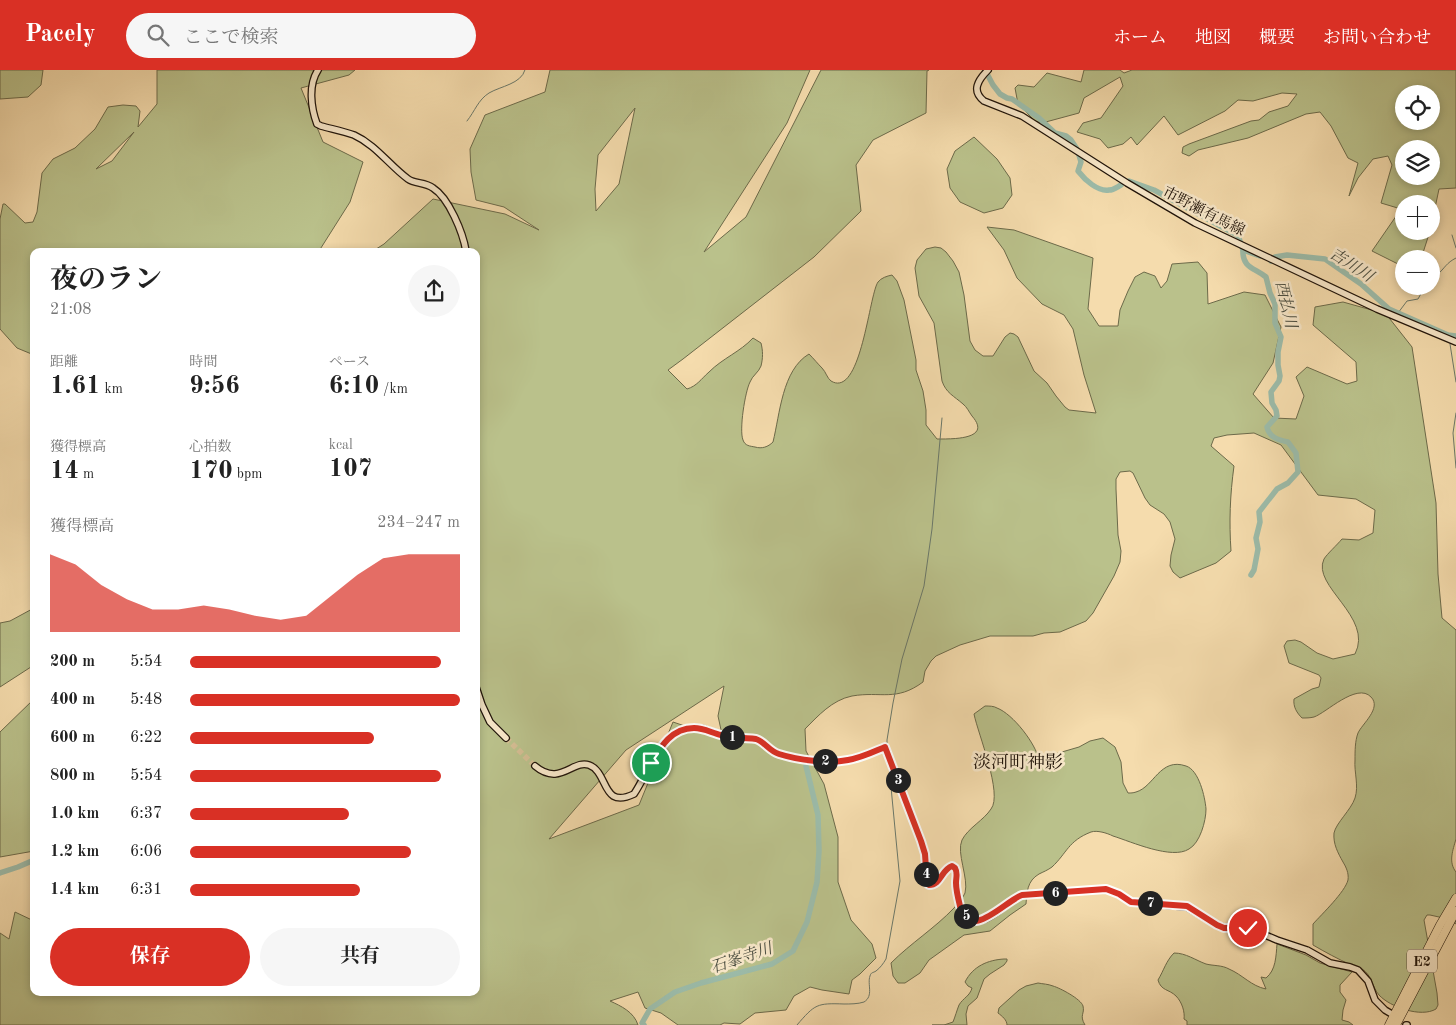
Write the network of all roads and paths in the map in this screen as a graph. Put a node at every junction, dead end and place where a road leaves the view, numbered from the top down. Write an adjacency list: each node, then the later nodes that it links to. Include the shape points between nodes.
1 (318, 70): 3 (street, via 312,92 317,124 361,139 410,180 433,188 460,227)
2 (988, 70): 4 (street, 市野瀬有馬線, via 977,82 976,89 984,101 1022,116 1161,204 1378,309)
3 (466, 248)
4 (1456, 342)
5 (480, 699): 6 (street, via 490,722)
6 (506, 738)
7 (535, 766): 10 (street, via 542,772 553,774 588,764 598,772 611,794 622,797 634,794 667,739 686,729 756,739 779,754 830,762 850,760 885,747 921,841 927,883 934,885 946,869 955,868 960,907 972,921 985,920 1022,895 1096,889 1111,890 1131,902 1181,905 1224,928 1251,929 1307,950 1330,963 1358,970 1368,981 1375,1000)
8 (1456, 898): 11 (highway, E2)
9 (1456, 910): 12 (highway, E2)
10 (1390, 1013)
11 (1389, 1025)
12 (1396, 1025)

